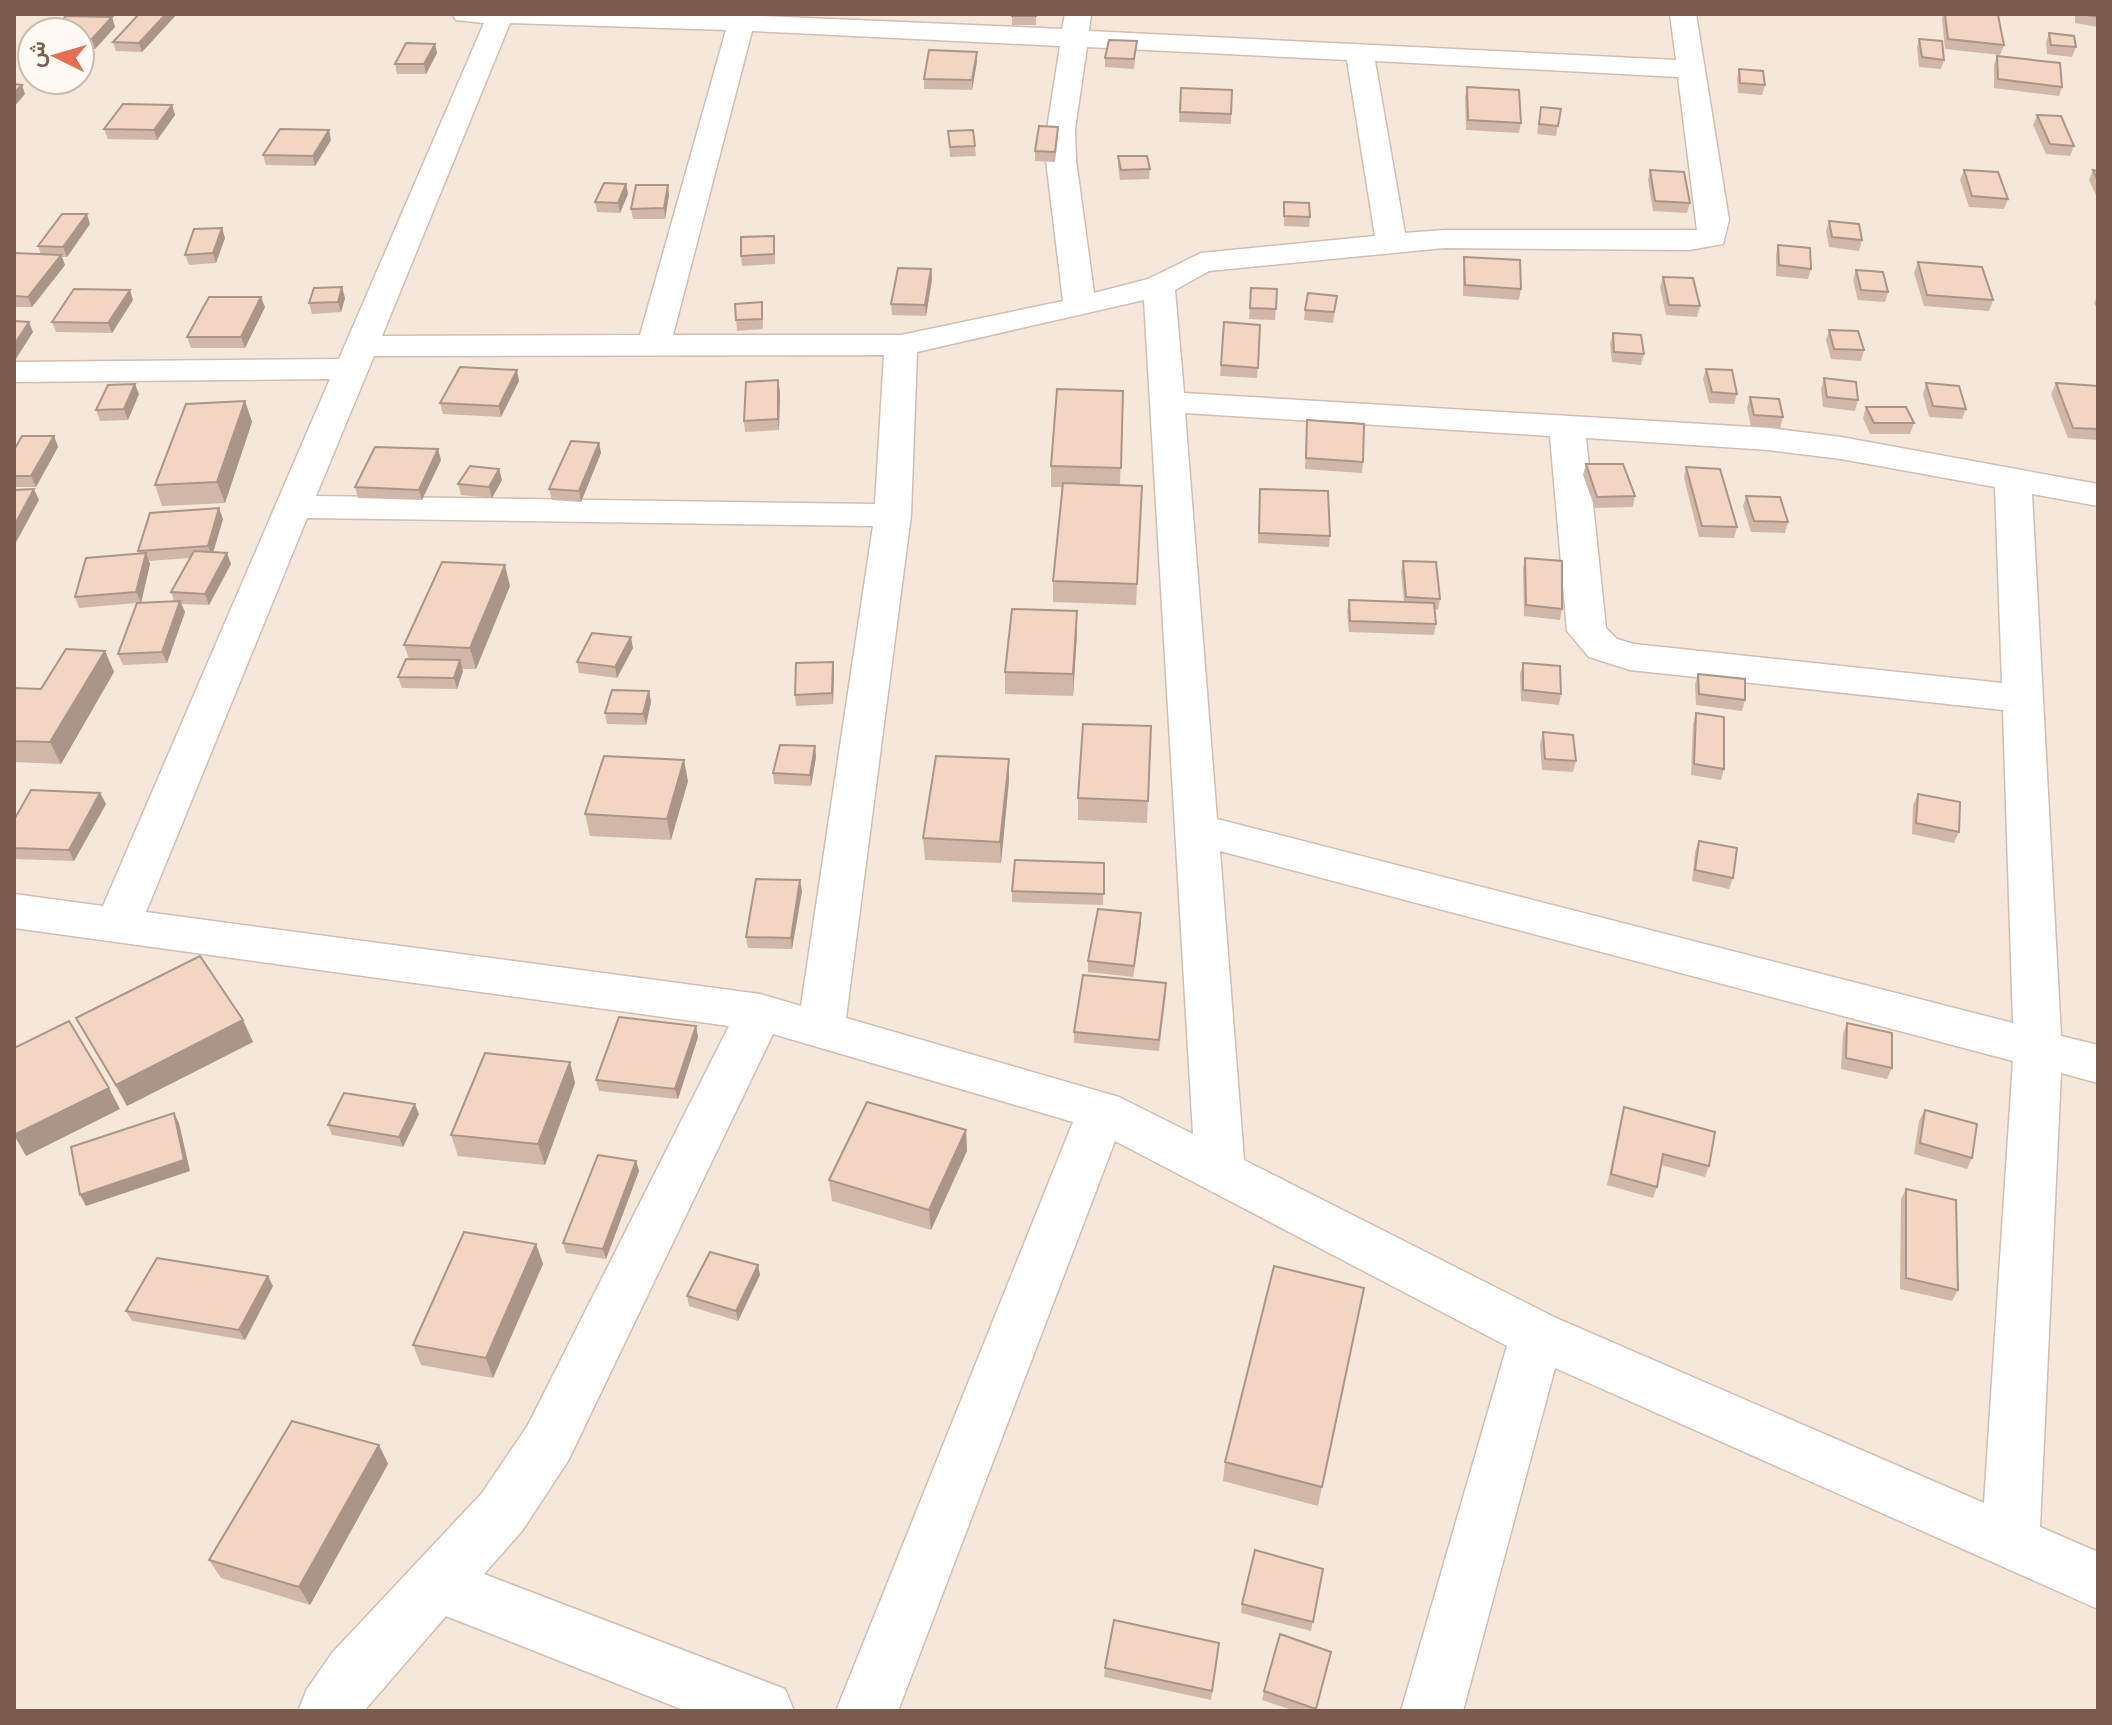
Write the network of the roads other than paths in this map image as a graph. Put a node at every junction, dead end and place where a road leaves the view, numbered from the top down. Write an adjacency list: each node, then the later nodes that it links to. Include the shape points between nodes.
1 (1683, 14): 7 (street)
2 (489, 15): 4 (street); 13 (street)
3 (810, 19): 4 (street); 5 (street)
4 (741, 23): 11 (street)
5 (1076, 27): 6 (street); 10 (street, via 1061,160)
6 (1360, 53): 7 (street); 8 (street)
7 (1691, 69): 8 (street, via 1714,220 1712,237)
8 (1391, 241): 9 (street, via 1201,263)
9 (1159, 286): 10 (street); 15 (street)
10 (1080, 307): 12 (street)
11 (654, 345): 12 (street); 13 (street)
12 (901, 345): 20 (street)
13 (358, 358): 14 (street); 19 (street)
14 (14, 372)
15 (1167, 402): 16 (street); 22 (street)
16 (1567, 426): 17 (street, via 1841,448); 21 (street, via 1587,631 1603,648 1630,657)
17 (2013, 482): 18 (street); 21 (street)
18 (2098, 495)
19 (294, 507): 20 (street); 24 (street)
20 (893, 515): 26 (street)
21 (2023, 699): 27 (street)
22 (1196, 829): 27 (street); 30 (street)
23 (16, 915): 24 (street)
24 (118, 925): 25 (street)
25 (760, 1012): 26 (street); 34 (street, via 548,1443 502,1512)
26 (821, 1030): 29 (street)
27 (2038, 1049): 28 (street); 32 (street)
28 (2098, 1064)
29 (1102, 1111): 30 (street); 37 (street)
30 (1220, 1172): 31 (street)
31 (1537, 1335): 32 (street); 38 (street)
32 (2010, 1541): 33 (street)
33 (2098, 1581)
34 (437, 1584): 35 (street, via 353,1674); 36 (street)
35 (329, 1711)
36 (763, 1711)
37 (867, 1711)
38 (1432, 1711)

